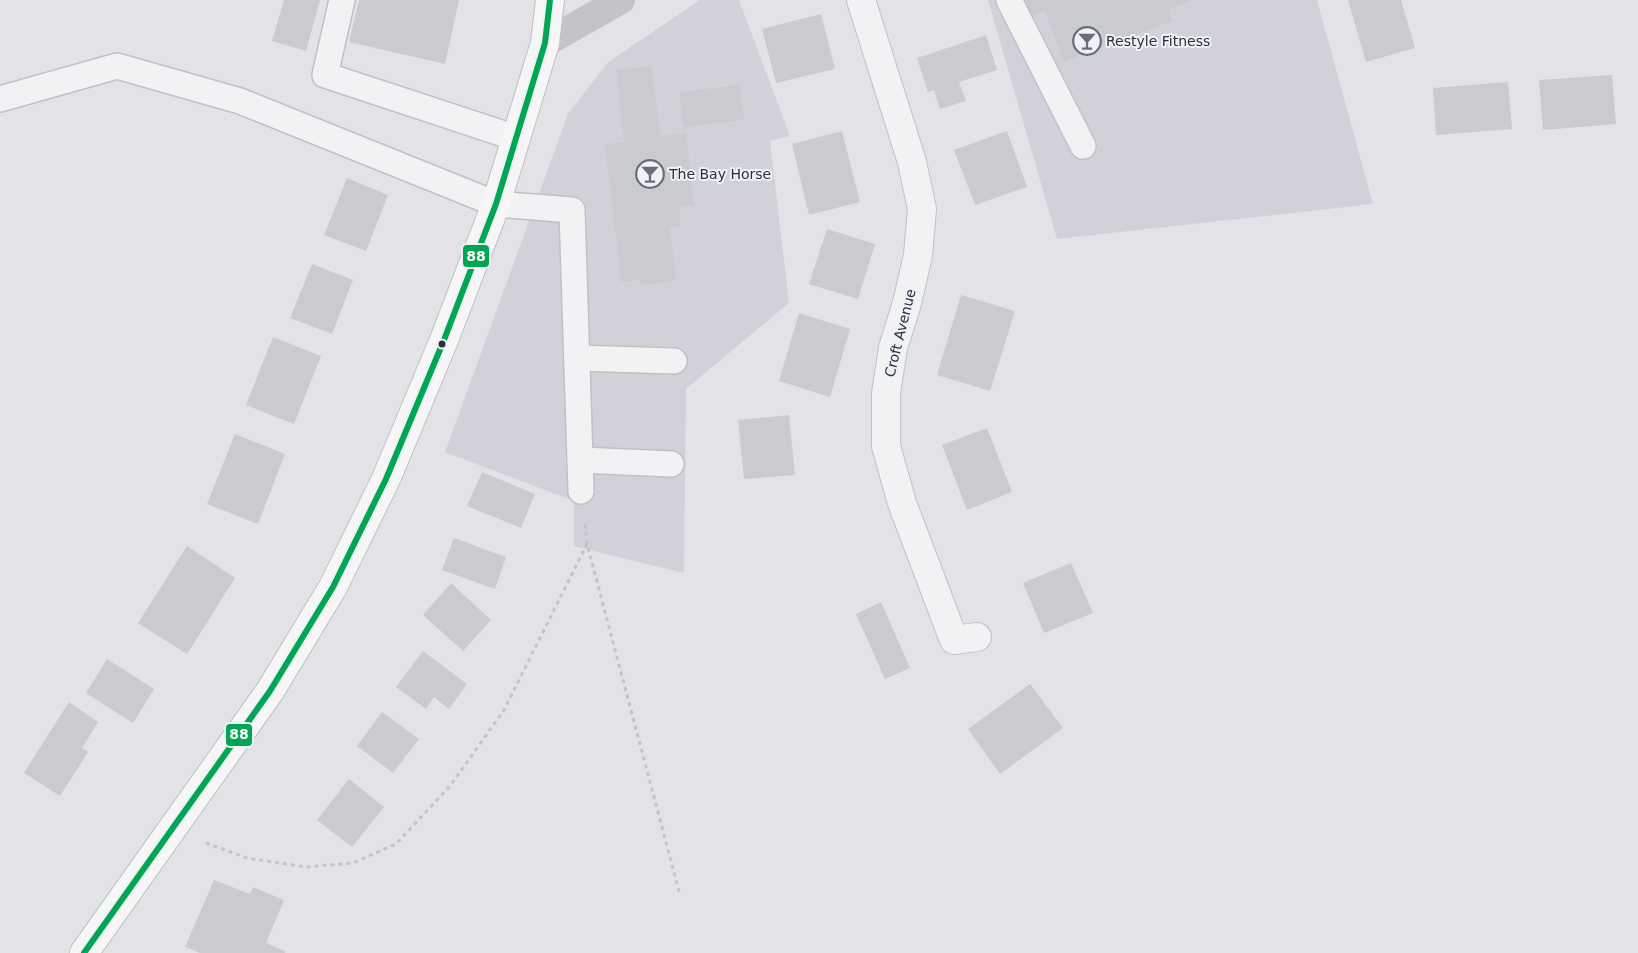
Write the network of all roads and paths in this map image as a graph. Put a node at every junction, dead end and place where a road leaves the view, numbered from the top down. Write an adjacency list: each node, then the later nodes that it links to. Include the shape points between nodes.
1 (342, 0): 8 (lane, via 325,75)
2 (550, 0): 6 (main road)
3 (621, 0): 6 (street)
4 (861, 0): 17 (street, Croft Avenue, via 912,162 922,209 918,255 908,303 893,348 886,393 886,446 902,504 954,640)
5 (1009, 0): 9 (lane)
6 (544, 43): 8 (main road)
7 (0, 99): 10 (lane, via 117,66 240,101)
8 (516, 138): 10 (main road)
9 (1083, 146)
10 (496, 204): 11 (lane, via 572,210); 18 (main road, via 386,479 333,587 270,691)
11 (577, 358): 12 (lane); 13 (lane)
12 (674, 361)
13 (580, 460): 14 (lane); 15 (lane)
14 (671, 464)
15 (581, 491): 16 (path)
16 (587, 544): 18 (path, via 504,710 450,786 396,844 352,863 306,867 247,858); 19 (path)
17 (977, 637)
18 (172, 832): 20 (main road)
19 (680, 895)
20 (84, 953)

